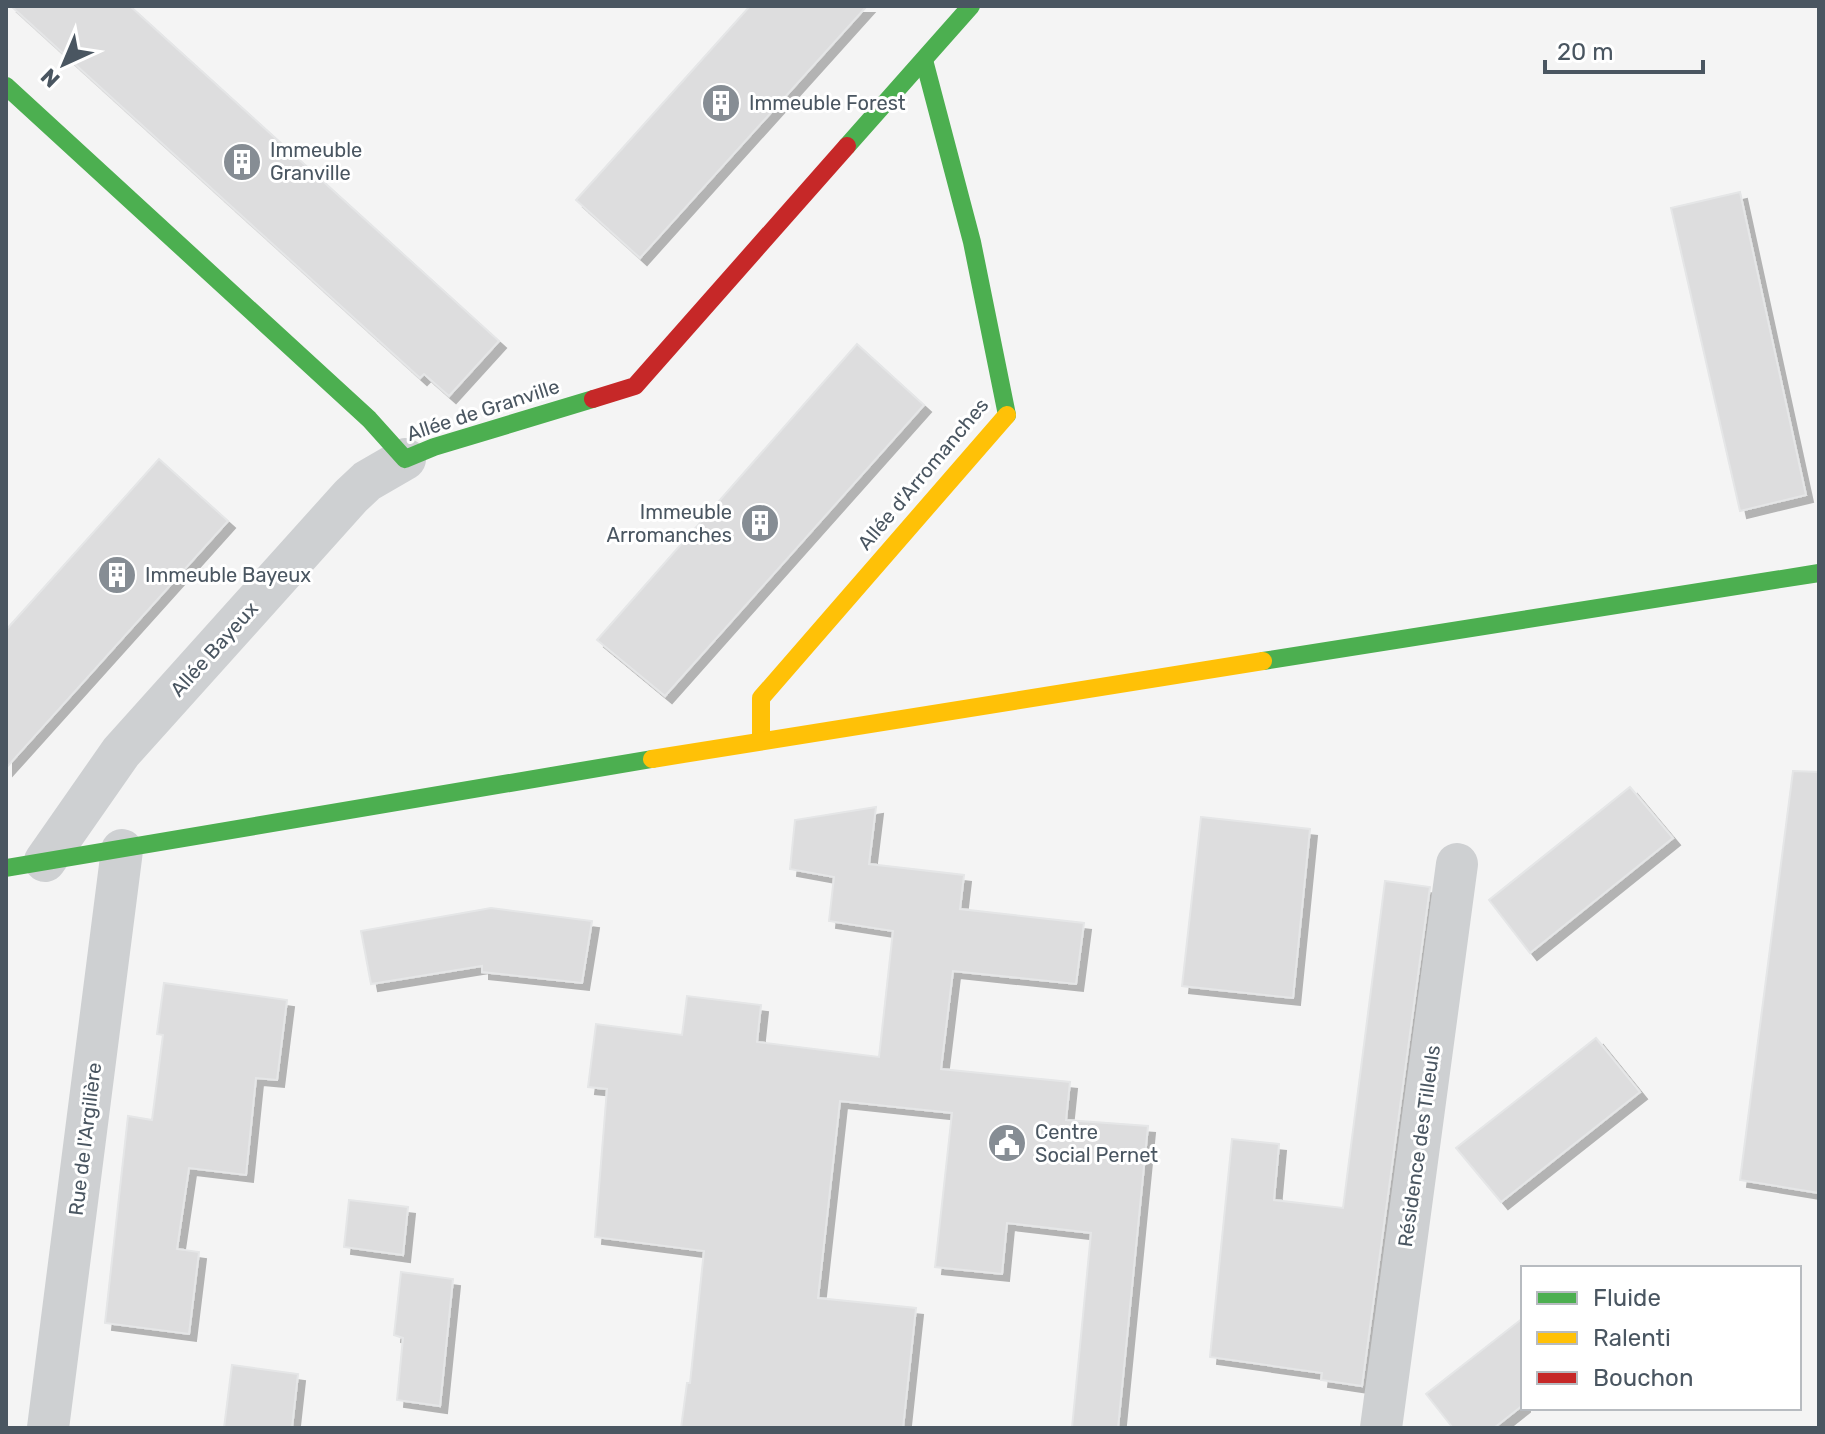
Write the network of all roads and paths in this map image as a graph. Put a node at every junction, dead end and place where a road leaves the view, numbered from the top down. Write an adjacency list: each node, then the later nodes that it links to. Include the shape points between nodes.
1 (971, 6): 2 (street, Allée de Granville)
2 (924, 60): 4 (street, Allée de Granville, via 635,386); 6 (street, Allée d'Arromanches, via 972,242 1008,413 761,698)
3 (6, 86): 4 (street, Allée de Granville, via 369,419)
4 (405, 459): 8 (street, Allée Bayeux, via 351,496)
5 (1819, 573): 6 (street)
6 (761, 741): 7 (street)
7 (122, 850): 8 (street); 10 (street, Rue de l'Argilière)
8 (25, 864)
9 (1457, 864): 11 (street, Résidence des Tilleuls)
10 (48, 1428)
11 (1381, 1428)

